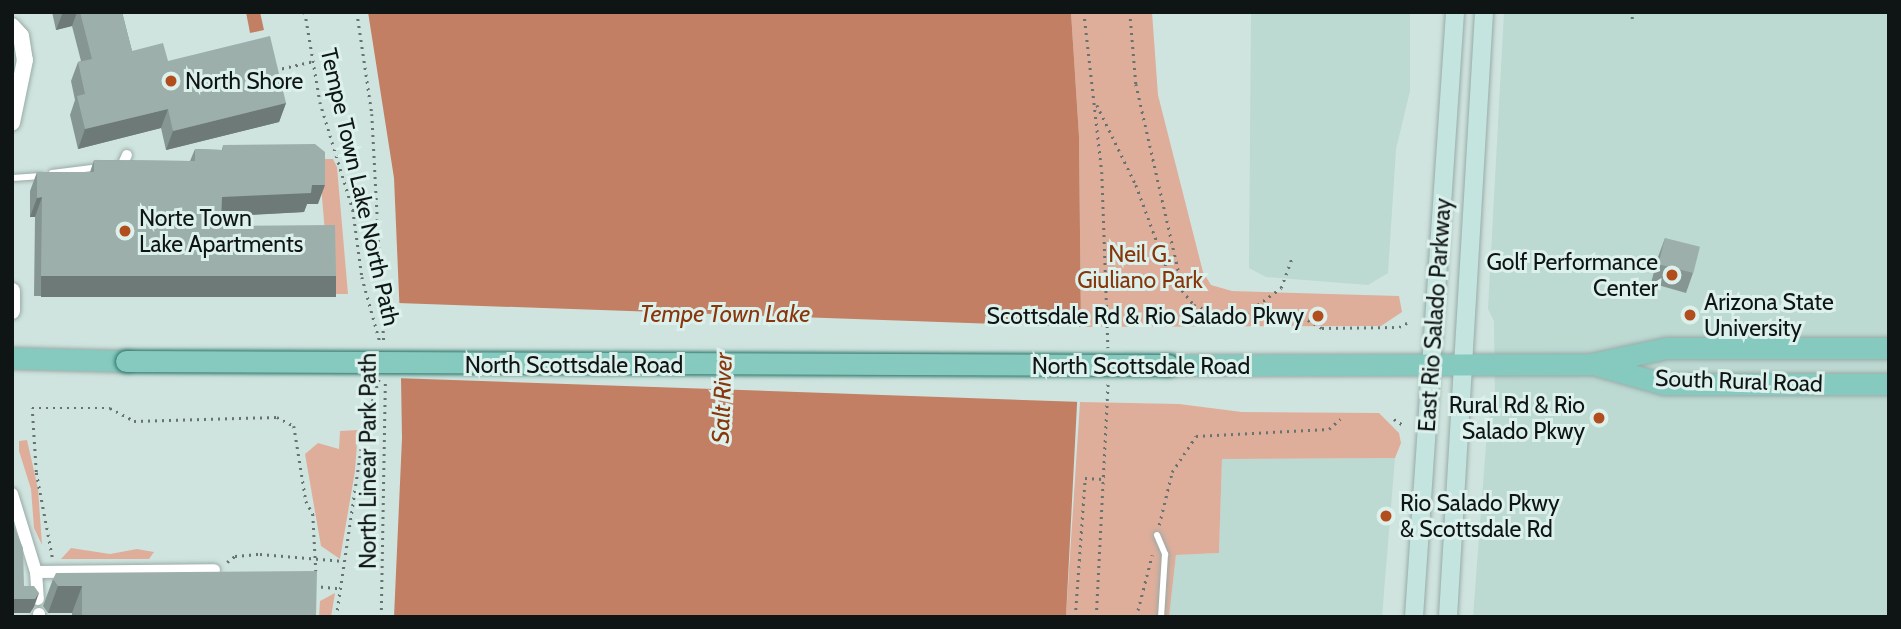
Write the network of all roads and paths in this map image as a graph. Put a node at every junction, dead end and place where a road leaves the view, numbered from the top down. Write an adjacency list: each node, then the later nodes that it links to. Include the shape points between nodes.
1 (305, 12): 10 (path, Tempe Town Lake North Path)
2 (357, 12): 24 (path, North Linear Park Path, via 372,114)
3 (1084, 12): 18 (path, via 1095,103 1136,185 1169,274)
4 (1130, 12): 18 (path, via 1136,84)
5 (1455, 12): 26 (main road, East Rio Salado Parkway, via 1453,94)
6 (1484, 12): 27 (main road, East Rio Salado Parkway)
7 (1632, 12): 8 (path)
8 (1632, 19)
9 (12, 26): 12 (street, via 25,48)
10 (313, 61): 11 (path); 24 (path, Tempe Town Lake North Path, via 353,209 362,277)
11 (275, 70)
12 (17, 78): 13 (street)
13 (12, 124)
14 (127, 155): 15 (street)
15 (122, 166): 16 (lane)
16 (12, 178)
17 (1292, 257): 21 (path, via 1281,288)
18 (1182, 290): 21 (path, via 1200,309)
19 (12, 291): 20 (street)
20 (12, 312)
21 (1247, 313): 22 (path, via 1308,320 1322,328 1399,327)
22 (1407, 323)
23 (1889, 348): 28 (main road, South Rural Road, via 1666,348)
24 (382, 349)
25 (12, 358): 26 (main road, North Scottsdale Road, bridge)
26 (1430, 364): 27 (main road, South Rural Road); 51 (main road, East Rio Salado Parkway)
27 (1462, 364): 28 (main road, South Rural Road); 52 (main road, East Rio Salado Parkway)
28 (1591, 364): 29 (main road, South Rural Road, via 1664,384)
29 (1889, 384)
30 (1340, 419): 35 (path, via 1329,429 1196,436 1172,472)
31 (1394, 419): 32 (path)
32 (1403, 425)
33 (1103, 479): 48 (path, via 1085,478)
34 (12, 494): 40 (street)
35 (1157, 535): 49 (path); 50 (lane, via 1165,554)
36 (316, 556): 37 (path, via 313,514 306,500 294,426 288,419 134,421 118,412 32,408 36,472); 38 (path); 39 (path, via 235,556); 42 (path)
37 (52, 557)
38 (344, 561): 43 (path); 47 (path, North Linear Park Path, via 364,428 382,369 388,406)
39 (214, 570): 40 (street)
40 (36, 572): 45 (street)
41 (304, 586): 42 (path)
42 (316, 586): 43 (path); 44 (path)
43 (340, 588): 46 (path)
44 (316, 596)
45 (38, 599)
46 (336, 617)
47 (381, 617)
48 (1076, 617)
49 (1136, 617)
50 (1161, 617)
51 (1414, 617)
52 (1448, 617)

